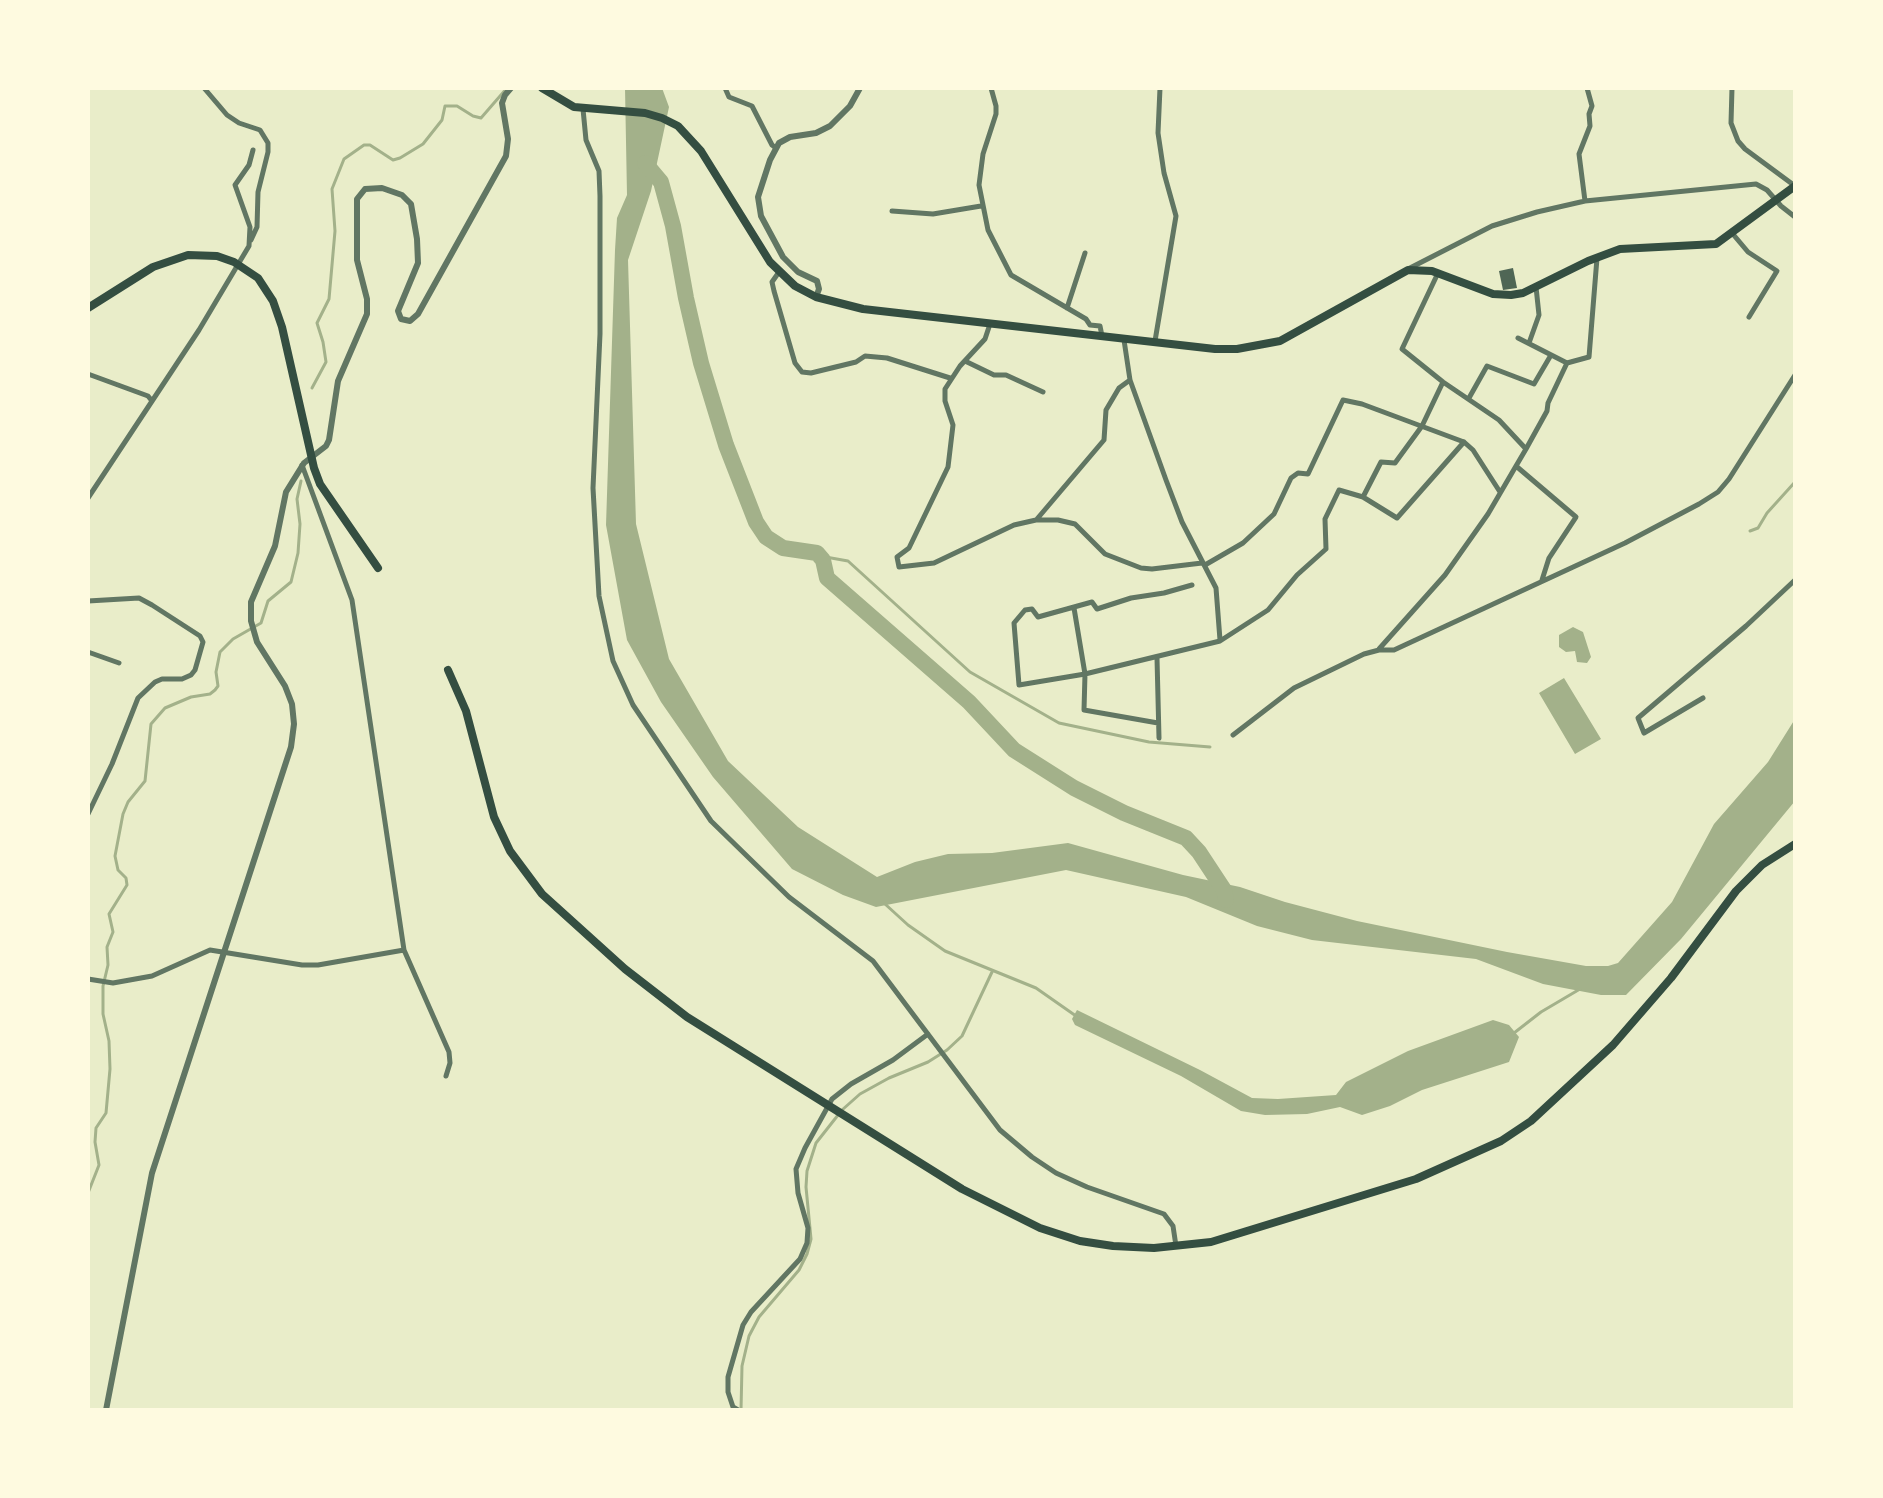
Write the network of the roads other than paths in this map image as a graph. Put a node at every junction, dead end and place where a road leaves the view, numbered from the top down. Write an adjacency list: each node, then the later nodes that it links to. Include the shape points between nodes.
1 (204, 88): 20 (street, via 227,115 260,130 268,143 257,227)
2 (511, 88): 52 (street, via 502,103 506,156 410,321 401,319 398,311 418,263 411,204 382,188 365,189 358,196 357,260 367,314 338,381 329,440)
3 (542, 88): 10 (main road)
4 (725, 88): 11 (street, via 729,97 752,106)
5 (860, 88): 11 (street, via 830,126 790,137)
6 (991, 88): 16 (street, via 996,114 979,172)
7 (1160, 88): 36 (street, via 1158,133 1176,216)
8 (1587, 88): 15 (street, via 1590,126 1579,154)
9 (1732, 88): 13 (street, via 1731,123 1738,141)
10 (583, 109): 25 (main road, via 645,113 678,126 696,144); 83 (street, via 586,140 599,177 600,334 593,488 599,596 613,661 633,705 711,821 789,897 868,957)
11 (776, 148): 28 (street, via 759,192 759,210 789,264 817,281)
12 (253, 150): 20 (street, via 235,185)
13 (1795, 186): 14 (main road)
14 (1776, 200): 15 (street, via 1756,184); 18 (street); 19 (main road)
15 (1585, 201): 24 (street, via 1492,226)
16 (981, 206): 17 (street, via 933,214); 30 (street, via 1011,275)
17 (892, 211)
18 (1795, 217)
19 (1732, 233): 22 (main road, via 1716,244 1637,246); 31 (street, via 1748,252 1777,271)
20 (250, 240): 23 (street)
21 (1085, 253): 30 (street)
22 (1597, 257): 27 (main road); 40 (street, via 1589,357)
23 (238, 264): 29 (main road, via 204,254 171,259); 48 (street); 52 (main road, via 258,278 273,301)
24 (1408, 270): 26 (main road); 36 (main road, via 1265,345 1215,349)
25 (779, 272): 28 (main road); 43 (street, via 772,282 774,291 802,372 865,356)
26 (1438, 273): 27 (main road, via 1499,295); 45 (street, via 1402,349)
27 (1536, 286): 37 (street, via 1539,315)
28 (816, 297): 32 (main road, via 863,309)
29 (88, 308)
30 (1067, 308): 33 (street, via 1100,326)
31 (1749, 317)
32 (990, 324): 33 (main road); 39 (street, via 985,339)
33 (1102, 337): 35 (main road)
34 (1518, 338): 37 (street)
35 (1124, 340): 36 (main road); 44 (street)
36 (1155, 342)
37 (1529, 343): 38 (street)
38 (1551, 355): 40 (street); 47 (street, via 1534,384 1487,366)
39 (965, 361): 43 (street); 46 (street)
40 (1567, 363): 51 (street)
41 (88, 374): 48 (street)
42 (1795, 375): 61 (street, via 1718,492 1625,543)
43 (950, 378): 58 (street, via 945,392 953,425 948,467 916,537 897,557 899,567 934,563)
44 (1130, 380): 58 (street, via 1106,410 1104,440); 59 (street, via 1182,522)
45 (1443, 382): 47 (street); 49 (street)
46 (1043, 392)
47 (1469, 398): 51 (street)
48 (152, 401): 57 (street)
49 (1422, 426): 50 (street); 56 (street, via 1395,463 1381,462); 59 (street, via 1343,400 1308,474 1291,478 1274,514 1243,543)
50 (1464, 442): 55 (street); 56 (street, via 1397,518)
51 (1526, 449): 54 (street)
52 (311, 456): 53 (street); 60 (main road, via 327,496)
53 (302, 465): 80 (street, via 352,600); 81 (street, via 286,492 275,546 251,602 251,621 263,651 292,704 291,747)
54 (1516, 466): 55 (street); 61 (street, via 1576,517 1549,558)
55 (1500, 492): 68 (street, via 1445,575)
56 (1363, 497): 67 (street, via 1339,490 1325,519 1326,549 1268,610)
57 (88, 498)
58 (1036, 520): 59 (street, via 1075,524 1105,554 1141,568)
59 (1204, 564): 67 (street, via 1217,595)
60 (378, 568)
61 (1542, 580): 68 (street, via 1394,650)
62 (1795, 580): 74 (street, via 1638,718 1644,733)
63 (1192, 585): 65 (street, via 1097,609 1092,602)
64 (90, 601): 66 (street); 78 (street, via 139,598 203,642 191,675 162,679 138,698)
65 (1074, 608): 73 (street); 73 (street, via 1038,617 1032,609 1025,610 1014,623 1019,685)
66 (88, 610)
67 (1220, 641): 70 (street)
68 (1379, 650): 76 (street, via 1294,688)
69 (88, 652): 71 (street)
70 (1157, 658): 73 (street); 75 (street)
71 (119, 663)
72 (448, 670): 85 (main road, via 466,711 494,817 510,851 553,905 639,981 687,1017 962,1189 1040,1228 1104,1245)
73 (1085, 674): 75 (street, via 1084,710)
74 (1703, 698)
75 (1158, 723): 77 (street)
76 (1233, 735)
77 (1159, 738)
78 (88, 814)
79 (1795, 844): 85 (main road, via 1762,865 1736,891 1613,1045 1531,1121 1501,1141 1389,1188 1211,1242)
80 (404, 950): 81 (street, via 318,965); 84 (street, via 449,1052)
81 (224, 951): 82 (street, via 210,950 152,976 122,982); 86 (street, via 152,1173)
82 (88, 979)
83 (928, 1034): 85 (street, via 994,1123 1018,1146 1070,1180 1164,1214 1173,1226); 87 (street, via 832,1099 805,1148 796,1169 807,1243 800,1259 743,1325 728,1377 728,1392)
84 (446, 1076)
85 (1176, 1246)
86 (106, 1410)
87 (738, 1410)

